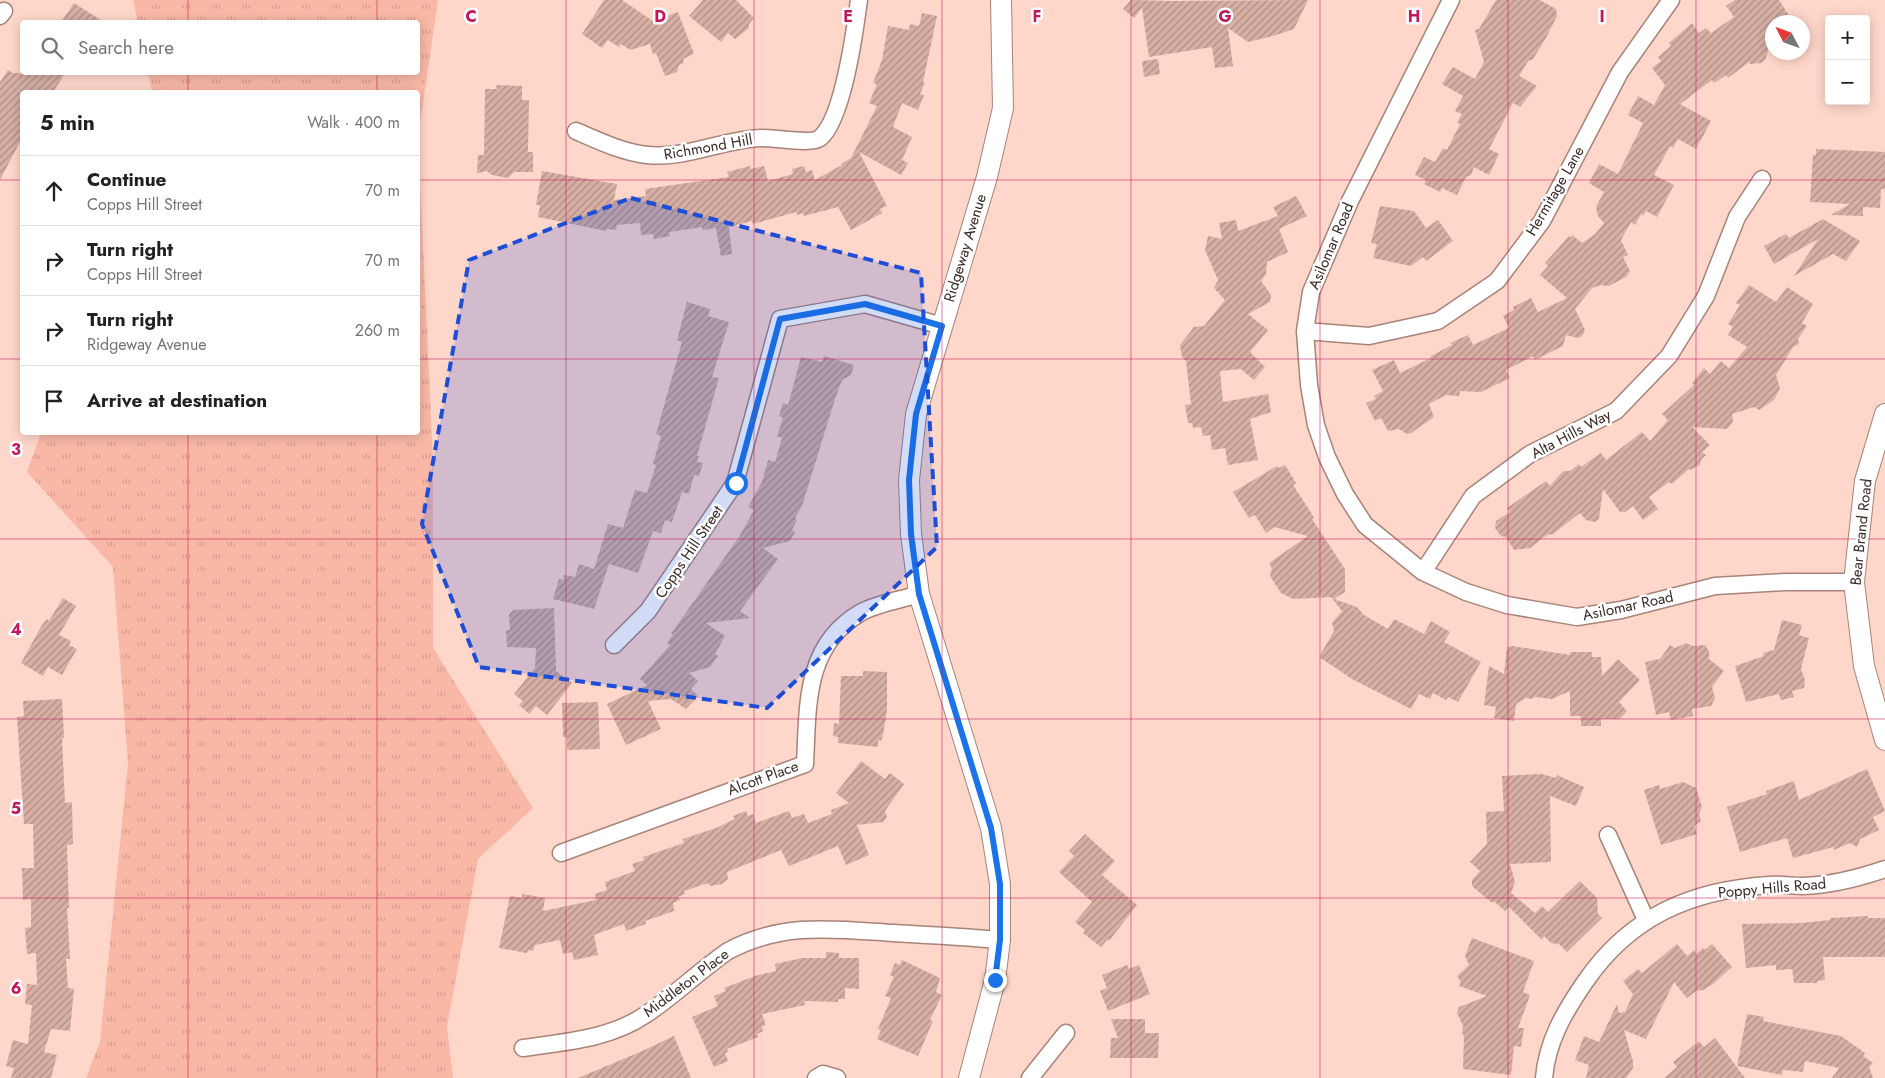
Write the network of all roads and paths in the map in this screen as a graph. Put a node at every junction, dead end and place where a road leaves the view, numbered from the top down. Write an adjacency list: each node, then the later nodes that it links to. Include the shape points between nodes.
1 (859, 0): 5 (street, Richmond Hill, via 852,54 840,97 820,138 811,141 742,139 660,156 614,148)
2 (1001, 0): 7 (street, Ridgeway Avenue, via 1003,108 987,177)
3 (1451, 0): 8 (street, Asilomar Road, via 1330,245 1310,292)
4 (1671, 0): 8 (street, Hermitage Lane, via 1620,72 1542,221 1497,281 1438,321 1369,336)
5 (576, 131)
6 (1762, 179): 10 (street, Alta Hills Way, via 1737,216 1706,296 1669,356 1616,411 1530,454 1473,496)
7 (942, 326): 12 (street, Ridgeway Avenue, via 916,414 909,480 911,534); 13 (street, Copps Hill Street, via 865,304 780,319 736,483 648,611)
8 (1306, 332): 10 (street, Asilomar Road, via 1309,386 1316,425 1327,457 1365,525)
9 (1885, 414): 11 (street, Bear Brand Road, via 1865,480)
10 (1422, 572): 11 (street, Asilomar Road, via 1466,592 1507,605 1577,617 1622,610 1715,586)
11 (1854, 582): 14 (street, Bear Brand Road, via 1864,666)
12 (919, 594): 16 (street, Alcott Place, via 862,612 838,628 822,652 809,694 805,764); 19 (street, Ridgeway Avenue, via 991,828 1000,884)
13 (614, 645)
14 (1885, 740)
15 (1608, 836): 18 (street)
16 (561, 853)
17 (1885, 869): 18 (street, Poppy Hills Road, via 1829,884 1720,890 1692,898)
18 (1646, 920): 26 (street, Poppy Hills Road, via 1599,962 1572,1002 1555,1032)
19 (1000, 940): 21 (street, Middleton Place, via 814,928 773,934 728,951 645,1016 630,1024 580,1040); 24 (street, Ridgeway Avenue, via 995,980)
20 (1066, 1033): 25 (street)
21 (523, 1048)
22 (816, 1078): 23 (street, via 823,1074)
23 (837, 1078)
24 (969, 1078)
25 (1030, 1078)
26 (1544, 1078)

